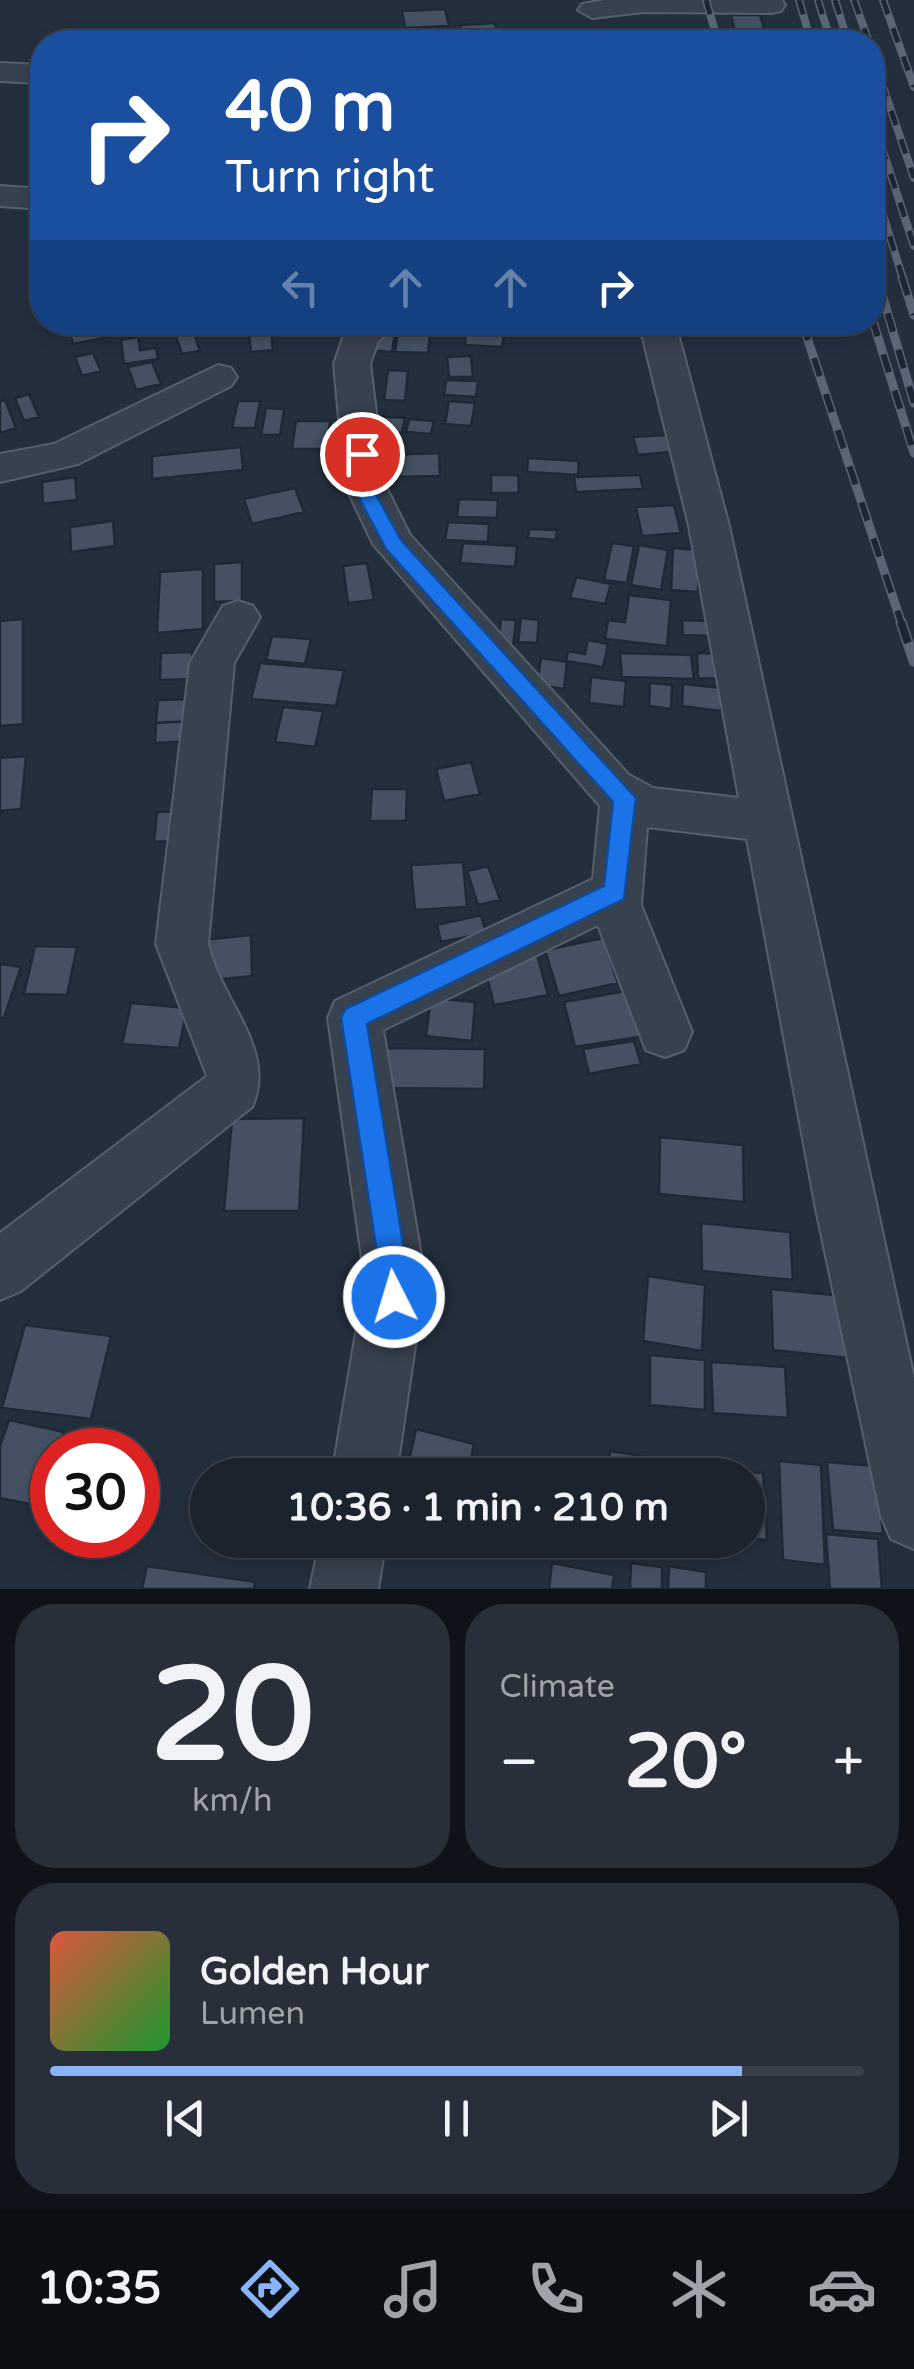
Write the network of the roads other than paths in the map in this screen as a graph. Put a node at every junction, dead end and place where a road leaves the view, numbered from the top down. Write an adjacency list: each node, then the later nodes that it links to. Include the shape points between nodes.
1 (592, 5): 2 (street); 3 (street)
2 (771, 6)
3 (595, 30)
4 (0, 72): 5 (street)
5 (30, 73)
6 (0, 196): 7 (street)
7 (30, 198)
8 (362, 335): 13 (street, via 352,356 372,504 404,558)
9 (659, 335): 14 (street, via 709,526)
10 (218, 377): 11 (street, via 64,455)
11 (0, 468)
12 (238, 617): 17 (street, via 212,663 182,944 188,979 232,1060 232,1089)
13 (625, 798): 14 (street, via 646,807); 15 (street)
14 (768, 822): 19 (street, via 844,1209)
15 (616, 892): 16 (street, via 618,914); 18 (street, via 354,1018 395,1279)
16 (665, 1032)
17 (0, 1270)
18 (367, 1458)
19 (914, 1516)
20 (349, 1558): 21 (street)
21 (344, 1589)

